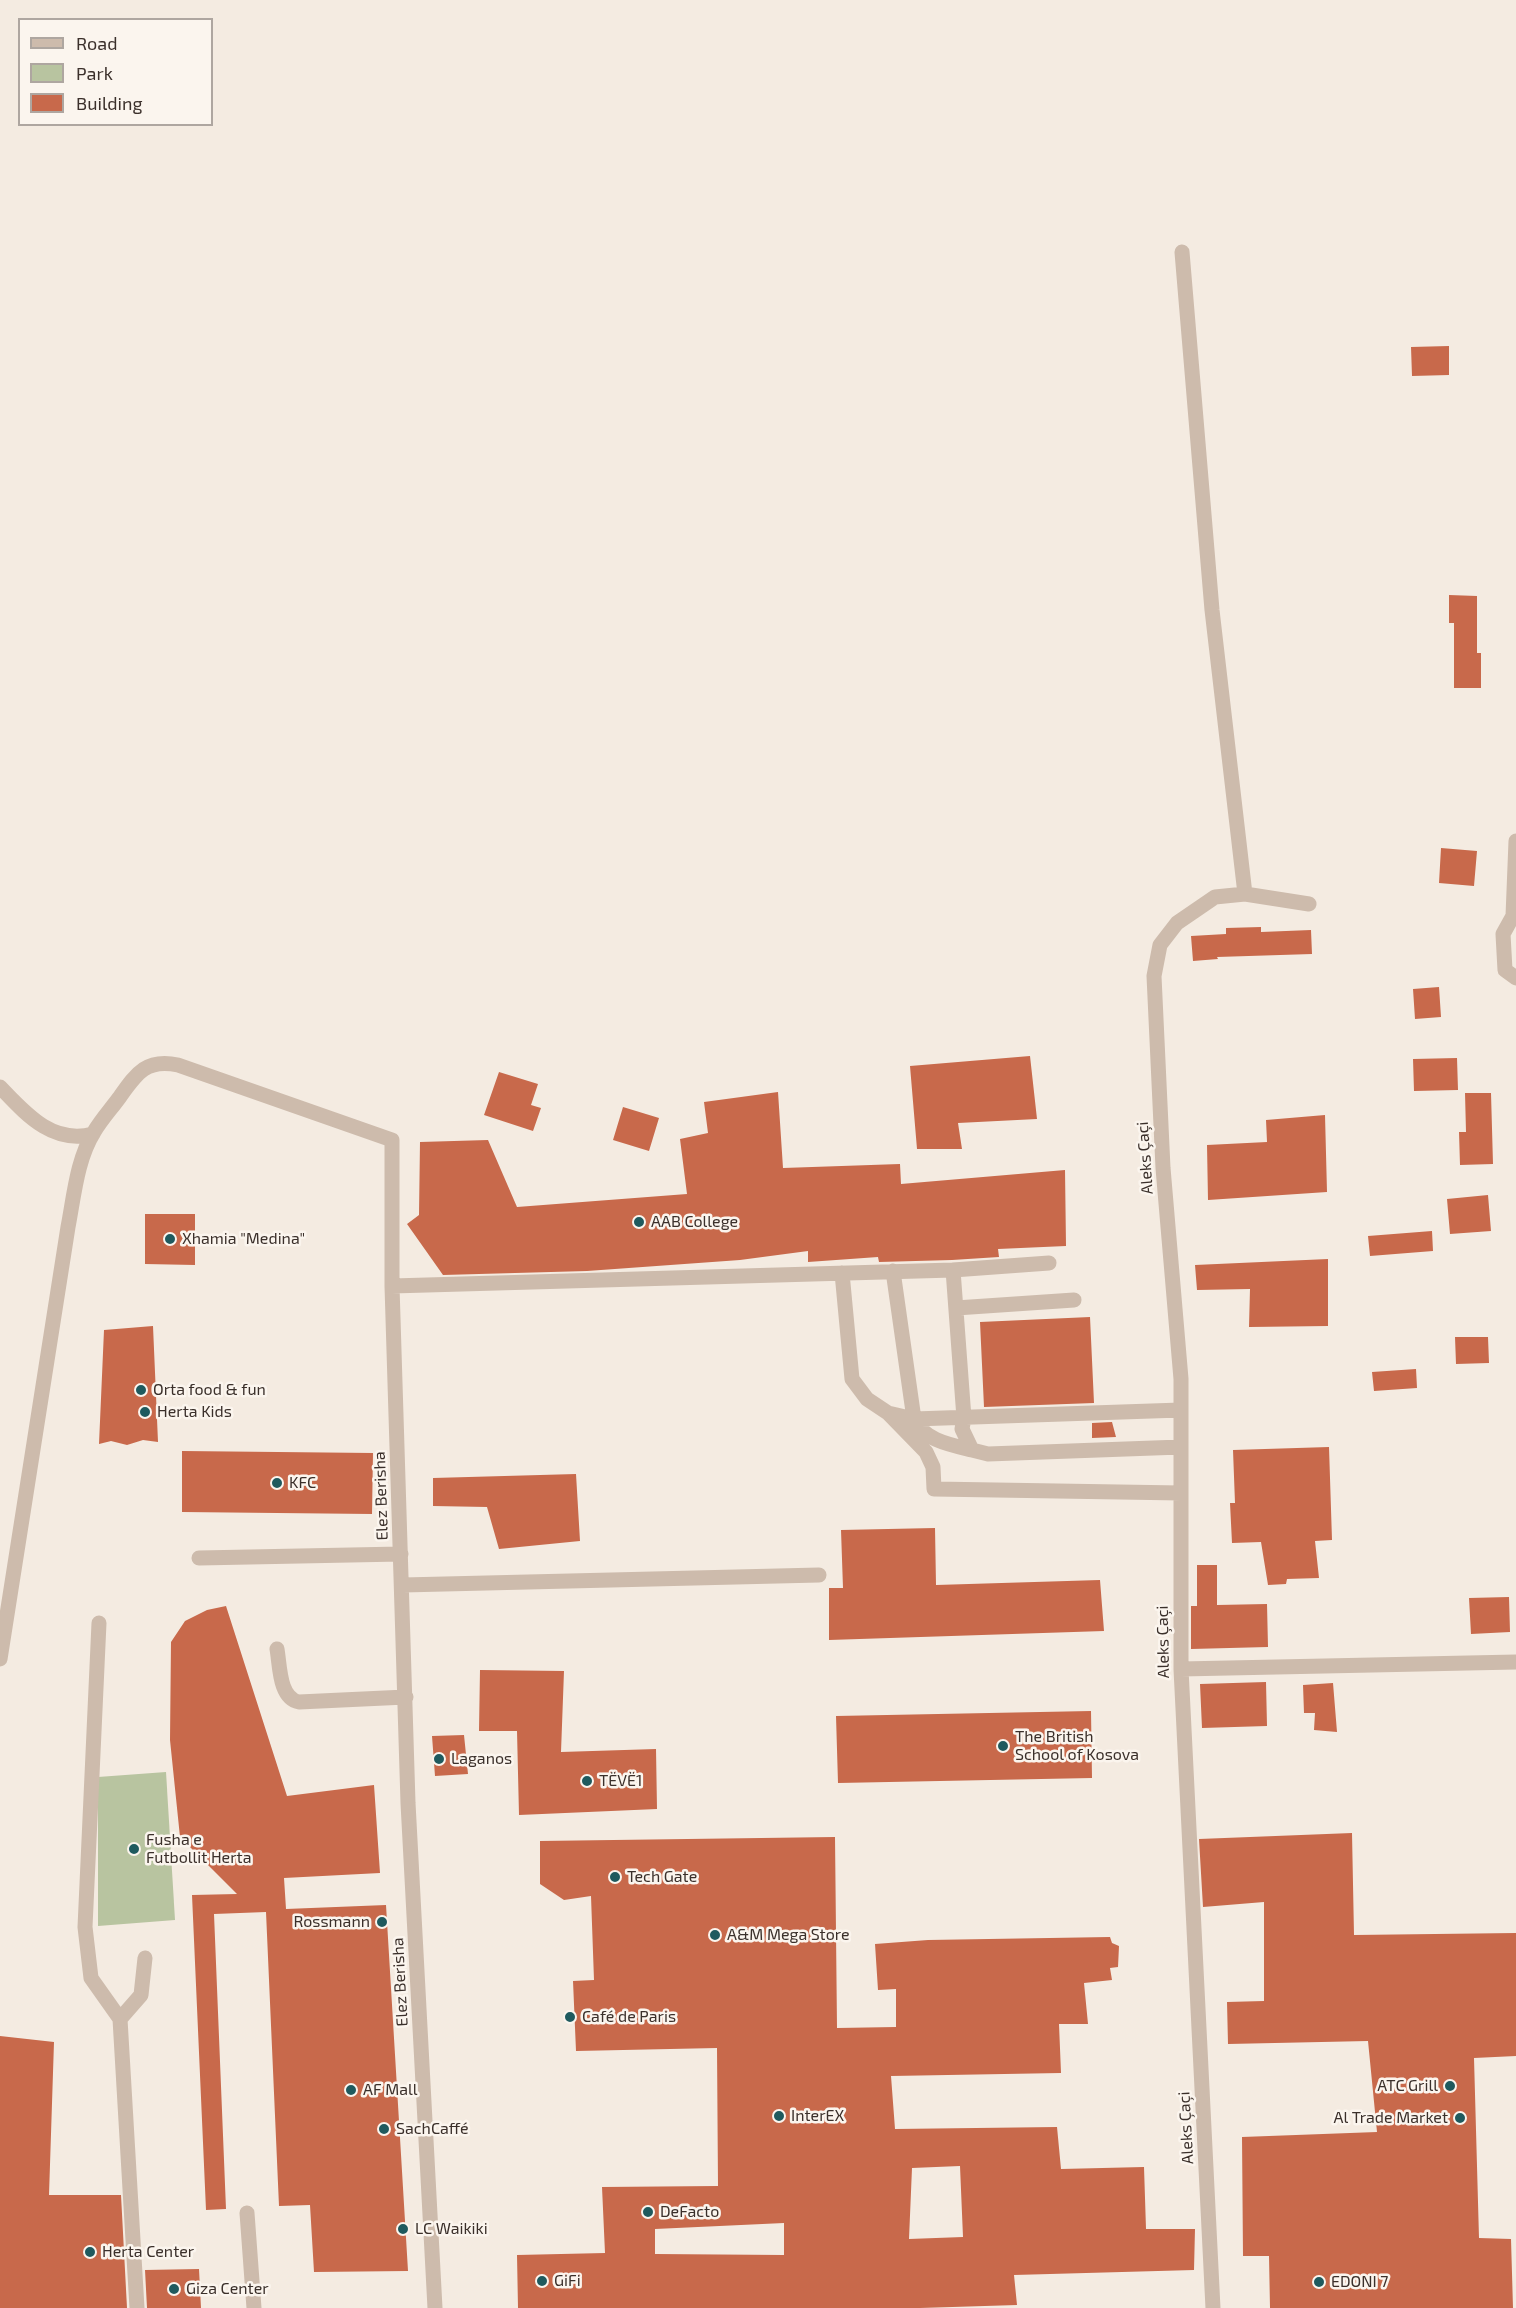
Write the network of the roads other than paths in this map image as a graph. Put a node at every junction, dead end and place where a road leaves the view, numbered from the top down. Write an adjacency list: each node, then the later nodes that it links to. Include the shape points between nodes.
1 (1182, 252): 3 (street, via 1212,610)
2 (1516, 841): 5 (street, via 1513,916 1503,934 1505,970)
3 (1245, 894): 4 (street, Aleks Çaçi); 15 (street, Aleks Çaçi, via 1215,897 1177,923 1160,945 1155,976 1163,1168)
4 (1309, 904)
5 (1516, 978)
6 (0, 1087): 7 (street, via 23,1111 53,1132 72,1137)
7 (93, 1134): 12 (street, Elez Berisha, via 134,1077 148,1066 162,1062 392,1140); 28 (street, via 79,1172 68,1227)
8 (1049, 1263): 9 (street)
9 (953, 1270): 10 (street); 14 (street)
10 (893, 1271): 11 (street); 18 (street)
11 (842, 1273): 12 (street); 16 (street, via 852,1379 867,1399)
12 (392, 1286): 22 (street, Elez Berisha)
13 (1074, 1300): 14 (street)
14 (956, 1308): 17 (street)
15 (1181, 1410): 17 (street); 19 (street, Aleks Çaçi)
16 (888, 1413): 18 (street); 21 (street, via 926,1452 933,1467 934,1489)
17 (964, 1418): 18 (street); 20 (street, via 962,1429)
18 (914, 1419): 20 (street, via 917,1427 933,1437)
19 (1181, 1447): 20 (street, via 988,1454); 21 (street, Aleks Çaçi)
20 (972, 1450)
21 (1180, 1493): 30 (street, Aleks Çaçi)
22 (401, 1554): 23 (street); 25 (street, Elez Berisha)
23 (199, 1558)
24 (819, 1575): 25 (street)
25 (403, 1585): 31 (street, Elez Berisha)
26 (99, 1623): 33 (street, via 85,1927 92,1978)
27 (277, 1649): 31 (street, via 286,1695 292,1700)
28 (0, 1659)
29 (1516, 1662): 30 (street)
30 (1181, 1669): 38 (street, Aleks Çaçi)
31 (406, 1697): 37 (street, Elez Berisha, via 408,1803)
32 (145, 1958): 33 (street, via 141,1995)
33 (120, 2019): 35 (street)
34 (247, 2213): 36 (street)
35 (137, 2308)
36 (254, 2308)
37 (435, 2308)
38 (1213, 2308)

